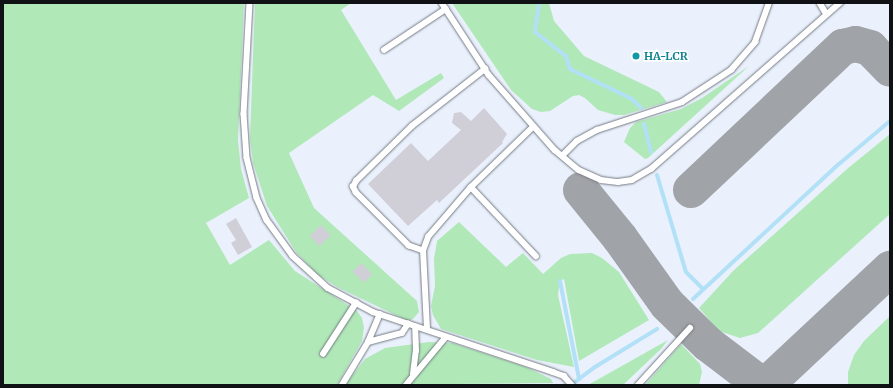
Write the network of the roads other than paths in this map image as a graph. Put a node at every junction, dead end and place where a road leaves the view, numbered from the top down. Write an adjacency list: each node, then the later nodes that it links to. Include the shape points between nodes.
1 (250, 3): 15 (lane, via 244,114 247,158 257,198 278,239 293,256 328,288)
2 (442, 3): 6 (lane)
3 (769, 3): 11 (lane, via 755,42 731,70 682,102 598,130 577,141)
4 (820, 3): 7 (lane)
5 (840, 3): 7 (lane)
6 (446, 9): 8 (lane); 9 (lane)
7 (826, 14): 11 (lane, via 642,176 618,182 601,180 579,170)
8 (384, 50)
9 (485, 70): 10 (lane); 13 (lane, via 412,126 356,181 353,187 409,246)
10 (533, 128): 11 (lane); 12 (lane)
11 (562, 156)
12 (471, 187): 13 (lane, via 428,237); 14 (lane)
13 (422, 251): 20 (lane)
14 (536, 256)
15 (356, 303): 16 (lane); 23 (lane)
16 (380, 314): 17 (lane); 22 (lane)
17 (408, 324): 18 (lane); 22 (lane, via 402,333)
18 (415, 327): 20 (lane); 24 (lane)
19 (690, 328): 28 (lane)
20 (426, 329): 21 (lane)
21 (446, 337): 24 (lane); 27 (lane, via 564,376)
22 (368, 342): 25 (lane)
23 (323, 354)
24 (413, 375): 26 (lane)
25 (342, 385)
26 (406, 385)
27 (572, 385)
28 (638, 385)

